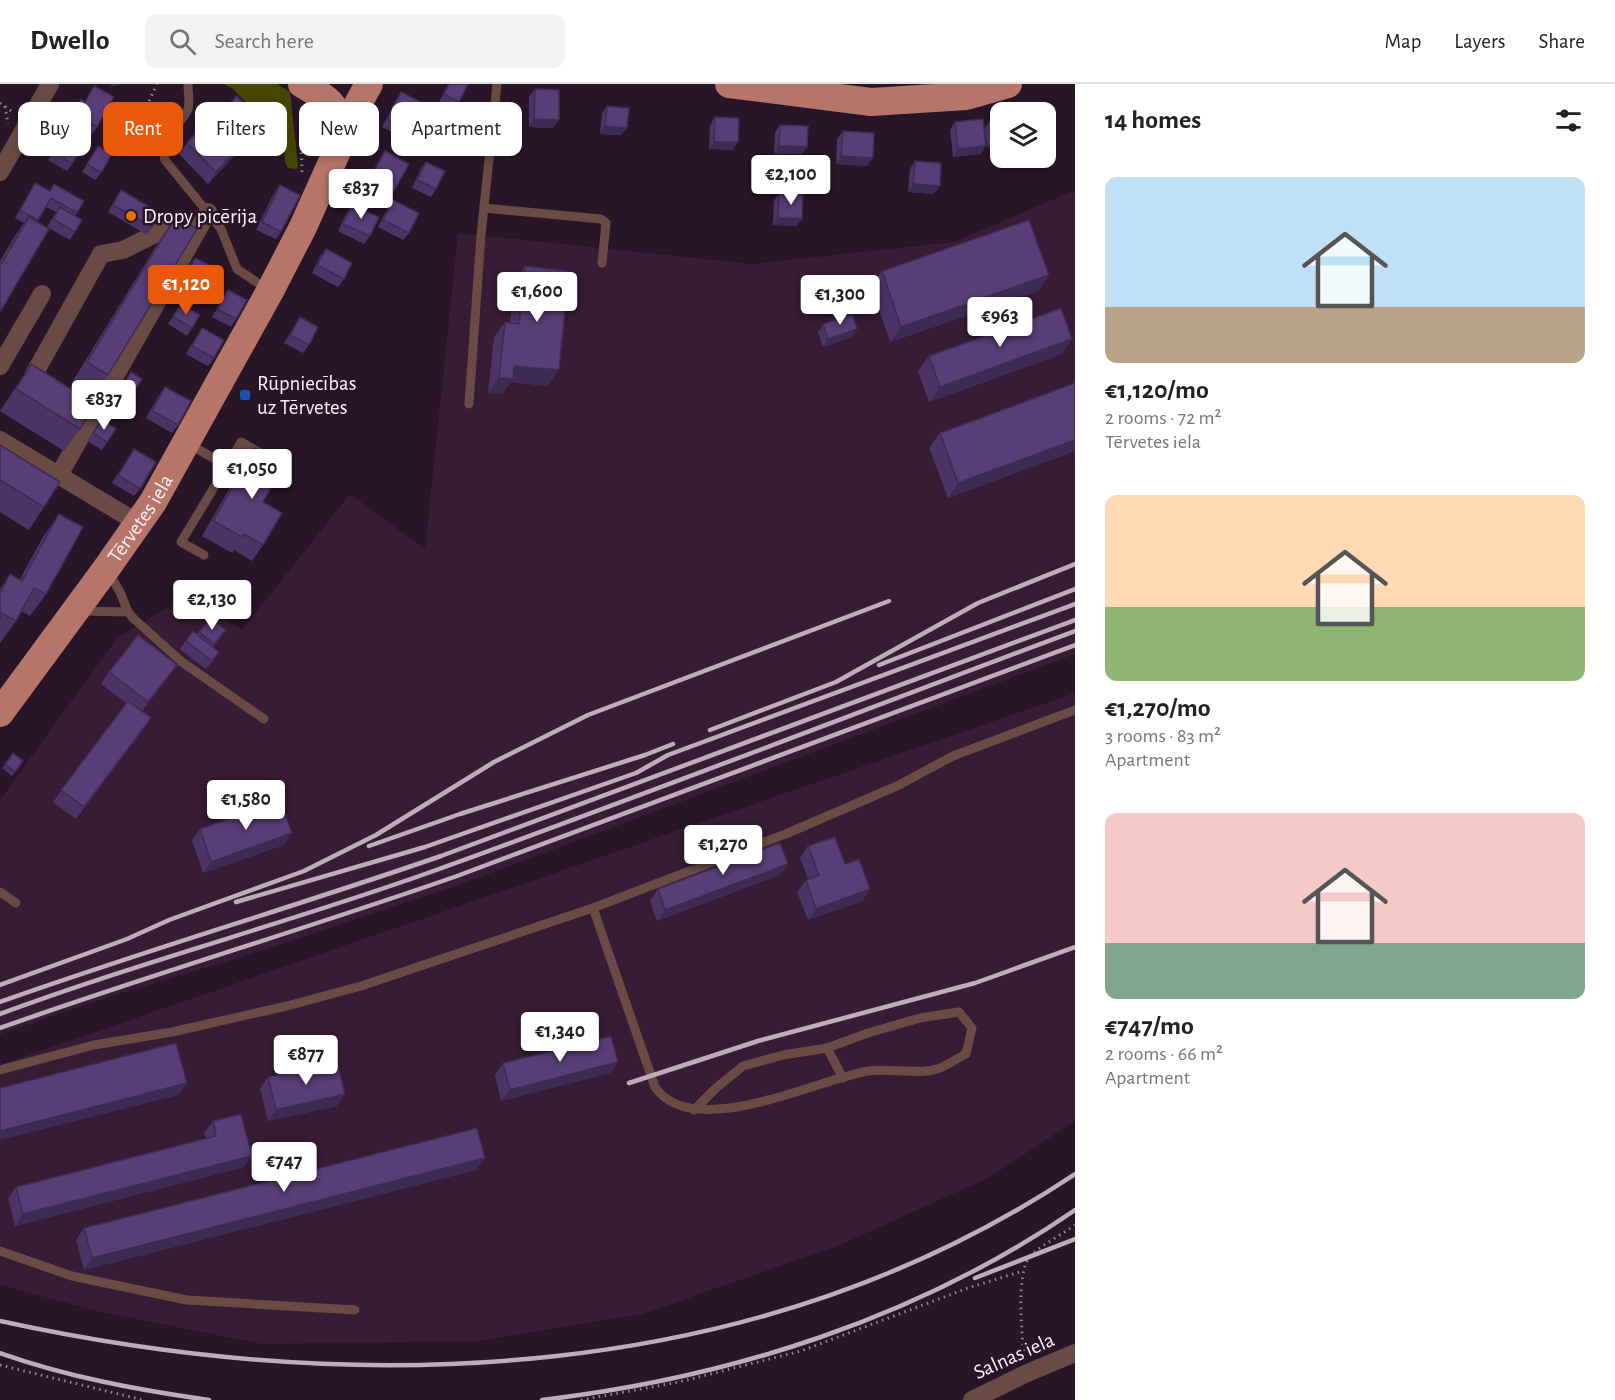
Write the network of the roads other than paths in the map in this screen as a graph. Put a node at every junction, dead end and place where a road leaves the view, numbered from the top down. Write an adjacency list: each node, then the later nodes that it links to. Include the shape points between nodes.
1 (51, 84): 11 (street)
2 (188, 84): 13 (lane, via 188,108 162,149 165,160)
3 (302, 84): 8 (main road)
4 (369, 84): 9 (main road, Tērvetes iela)
5 (497, 84): 12 (lane)
6 (1008, 84): 7 (main road, via 966,96 872,98)
7 (741, 85)
8 (329, 102)
9 (359, 102)
10 (334, 156): 16 (main road, Tērvetes iela)
11 (0, 171)
12 (484, 208): 15 (lane, via 602,219 606,223); 20 (lane)
13 (207, 212): 14 (street); 16 (lane, via 221,229 237,269)
14 (194, 236): 19 (street, via 169,227 123,250 101,254 33,376); 25 (street, via 89,409)
15 (602, 263)
16 (270, 291): 22 (main road, Tērvetes iela)
17 (42, 294): 18 (street)
18 (0, 366)
19 (64, 394)
20 (469, 404)
21 (0, 440): 25 (street)
22 (187, 442): 24 (lane); 26 (main road, Tērvetes iela)
23 (269, 458): 24 (lane, via 242,442)
24 (227, 466): 27 (lane, via 181,542)
25 (59, 475): 26 (street)
26 (138, 523): 28 (main road, Tērvetes iela)
27 (204, 555)
28 (106, 569): 29 (main road, Tērvetes iela); 30 (lane)
29 (75, 610): 30 (lane); 32 (main road, Tērvetes iela)
30 (128, 612): 33 (lane, via 182,662)
31 (1075, 710): 36 (lane, via 953,756 897,786 788,833)
32 (0, 713)
33 (264, 719)
34 (0, 892): 35 (lane)
35 (16, 903)
36 (593, 908): 38 (lane, via 361,986 172,1032 94,1045); 40 (lane, via 655,1087 661,1096)
37 (827, 1048): 39 (lane); 39 (lane, via 920,1018 959,1012 972,1028 966,1054 935,1070 869,1071); 40 (lane, via 743,1066)
38 (0, 1070)
39 (843, 1078): 40 (lane, via 771,1100)
40 (694, 1110)
41 (0, 1251): 42 (lane, via 72,1276 187,1300)
42 (355, 1310)
43 (1075, 1353): 44 (street, Salnas iela)
44 (972, 1400)

